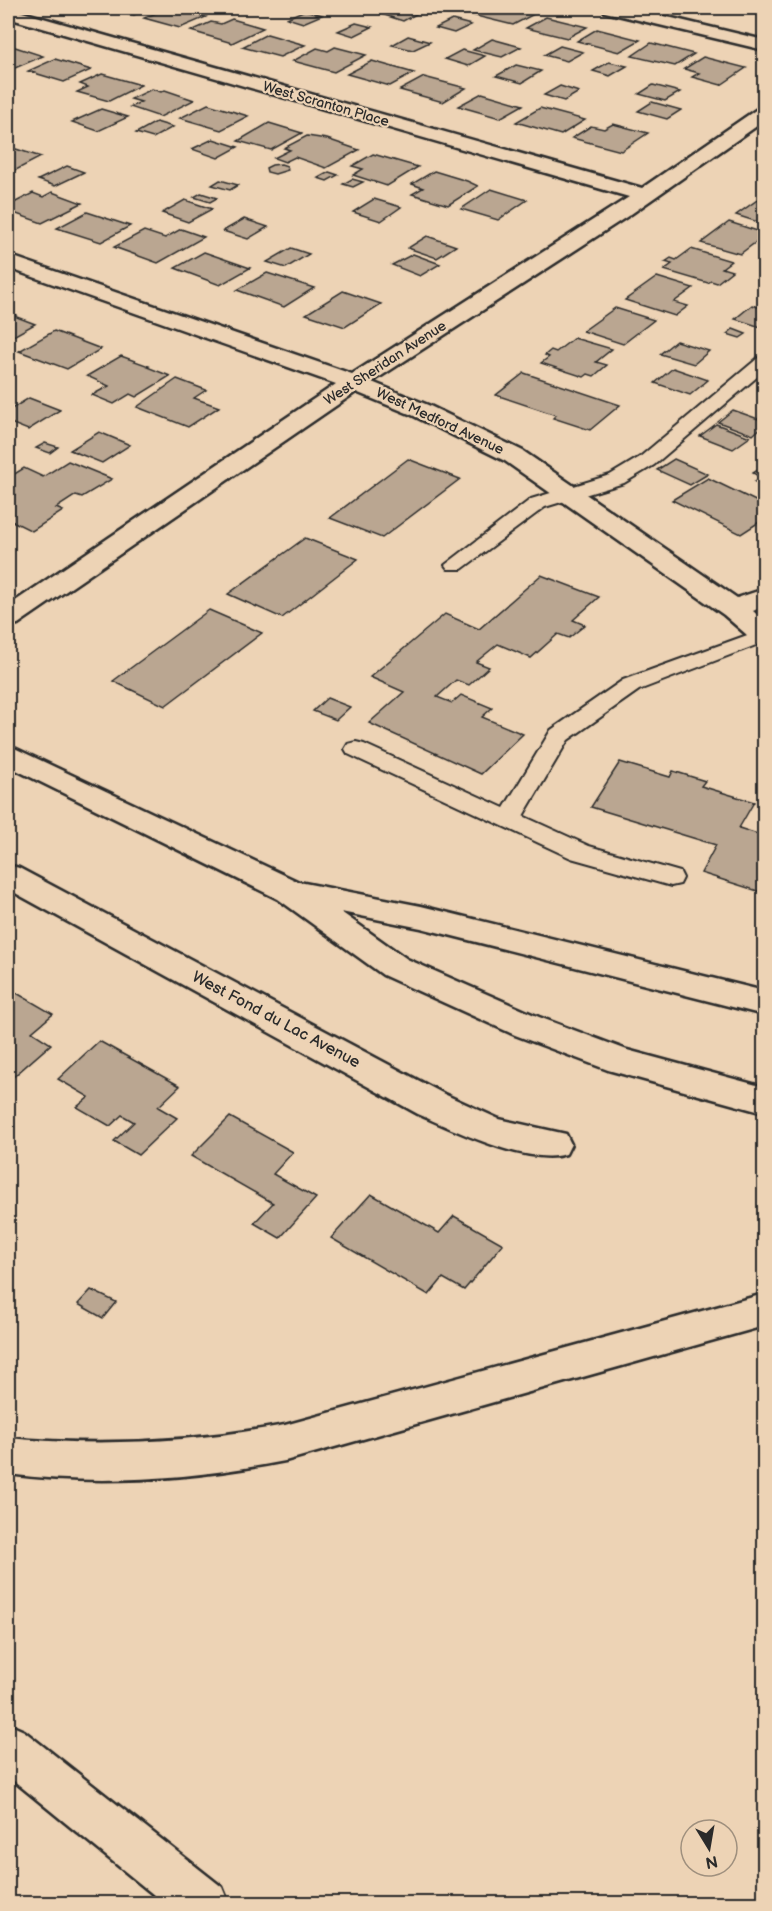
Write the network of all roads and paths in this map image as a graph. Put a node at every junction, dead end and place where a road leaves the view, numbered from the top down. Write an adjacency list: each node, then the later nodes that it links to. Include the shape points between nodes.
1 (611, 8): 3 (main road)
2 (8, 13): 5 (main road, West Scranton Place)
3 (765, 45)
4 (765, 113): 5 (main road, West Sheridan Avenue)
5 (644, 195): 8 (main road, West Sheridan Avenue)
6 (8, 261): 8 (main road, West Medford Avenue)
7 (765, 362): 9 (lane, via 646,461 617,479)
8 (355, 383): 9 (main road, West Medford Avenue, via 514,456); 13 (main road, West Sheridan Avenue)
9 (568, 492): 10 (lane, via 538,503); 12 (main road, West Medford Avenue)
10 (455, 565)
11 (765, 597): 12 (main road)
12 (734, 609): 14 (main road, West Medford Avenue)
13 (8, 618)
14 (765, 635): 17 (lane, via 631,685 559,735)
15 (356, 749): 17 (lane)
16 (8, 754): 20 (main road)
17 (509, 820): 19 (lane, via 580,852)
18 (8, 876): 23 (main road, West Fond du Lac Avenue, via 431,1104 492,1131)
19 (671, 878)
20 (289, 891): 21 (main road, via 421,917); 22 (main road, via 395,967 527,1026 620,1061)
21 (765, 1004)
22 (765, 1100)
23 (553, 1144)
24 (765, 1310): 25 (main road, via 237,1454 69,1460)
25 (8, 1456)
26 (8, 1747): 27 (main road)
27 (205, 1904)

